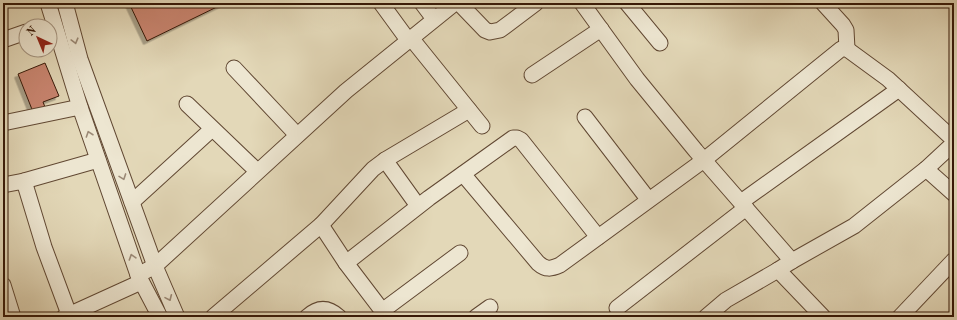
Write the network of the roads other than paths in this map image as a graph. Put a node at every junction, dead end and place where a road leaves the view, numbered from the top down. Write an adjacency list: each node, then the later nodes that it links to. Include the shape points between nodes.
1 (48, 3): 11 (street)
2 (65, 3): 43 (street, one-way to 43, via 78,52)
3 (381, 3): 15 (street)
4 (422, 3): 12 (street)
5 (455, 3): 12 (street)
6 (459, 3): 7 (street, via 490,32 500,30)
7 (536, 3)
8 (582, 3): 13 (street)
9 (627, 3): 17 (street)
10 (823, 3): 19 (street, via 846,30)
11 (49, 18)
12 (434, 19): 15 (street)
13 (601, 29): 21 (street); 35 (street, via 637,79)
14 (18, 35): 16 (street)
15 (410, 39): 25 (street); 30 (street, via 346,91)
16 (3, 40)
17 (660, 43)
18 (58, 49): 24 (street)
19 (847, 49): 22 (street); 35 (street, via 841,49)
20 (234, 68): 30 (street)
21 (532, 75)
22 (899, 89): 31 (street); 44 (street)
23 (187, 104): 29 (street)
24 (80, 107): 27 (street); 33 (street, one-way to 24)
25 (469, 110): 28 (street); 34 (street)
26 (585, 117): 42 (street)
27 (3, 123)
28 (482, 126)
29 (212, 129): 37 (street); 43 (street)
30 (297, 136): 37 (street)
31 (954, 140)
32 (954, 143): 36 (street)
33 (98, 160): 39 (street); 54 (street, one-way to 33)
34 (385, 160): 45 (street); 46 (street)
35 (704, 160): 42 (street); 44 (street)
36 (926, 169): 41 (street); 50 (street, via 854,226)
37 (257, 171): 52 (street)
38 (463, 174): 45 (street); 47 (street, via 543,268 551,269 560,265); 47 (street, via 510,140 517,138)
39 (24, 181): 40 (street); 59 (street)
40 (3, 185)
41 (954, 194)
42 (648, 199): 47 (street)
43 (132, 202): 52 (street)
44 (744, 205): 50 (street); 57 (street)
45 (418, 206): 51 (street)
46 (321, 225): 51 (street); 63 (street)
47 (598, 237)
48 (460, 253): 58 (street)
49 (954, 260): 69 (street)
50 (792, 261): 53 (street)
51 (346, 263): 58 (street)
52 (155, 266): 54 (street); 62 (street, one-way to 62)
53 (778, 270): 67 (street, via 726,300); 68 (street)
54 (139, 279): 59 (street); 61 (street)
55 (3, 285): 60 (street)
56 (490, 306): 66 (street)
57 (617, 308)
58 (384, 314)
59 (68, 316)
60 (13, 317)
61 (160, 317)
62 (177, 317)
63 (212, 317)
64 (307, 317): 65 (street, via 321,309 329,310)
65 (339, 317)
66 (476, 317)
67 (706, 317)
68 (823, 317)
69 (900, 317)

